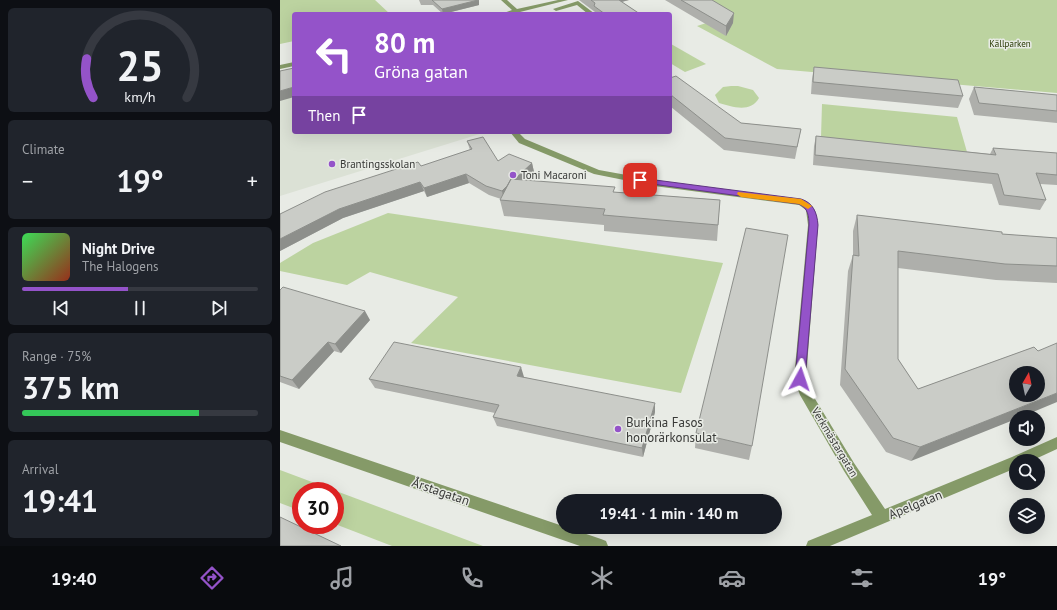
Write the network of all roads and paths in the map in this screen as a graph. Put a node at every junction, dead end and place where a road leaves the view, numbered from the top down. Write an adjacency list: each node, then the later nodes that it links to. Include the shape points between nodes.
1 (504, 0): 4 (street)
2 (565, 0): 5 (street)
3 (548, 11): 6 (street, via 578,4)
4 (517, 12)
5 (522, 12)
6 (589, 12)
7 (292, 64): 8 (street)
8 (280, 67)
9 (516, 134): 14 (street, Verkmästargatan, via 522,141 597,172 654,183 807,204 813,214 814,225 800,379 804,391)
10 (280, 436): 15 (street, Årstagatan)
11 (1057, 443): 12 (street, Apelgatan)
12 (1033, 454)
13 (1009, 464): 14 (street, Apelgatan)
14 (882, 517): 16 (street, Apelgatan)
15 (601, 546)
16 (813, 546)

